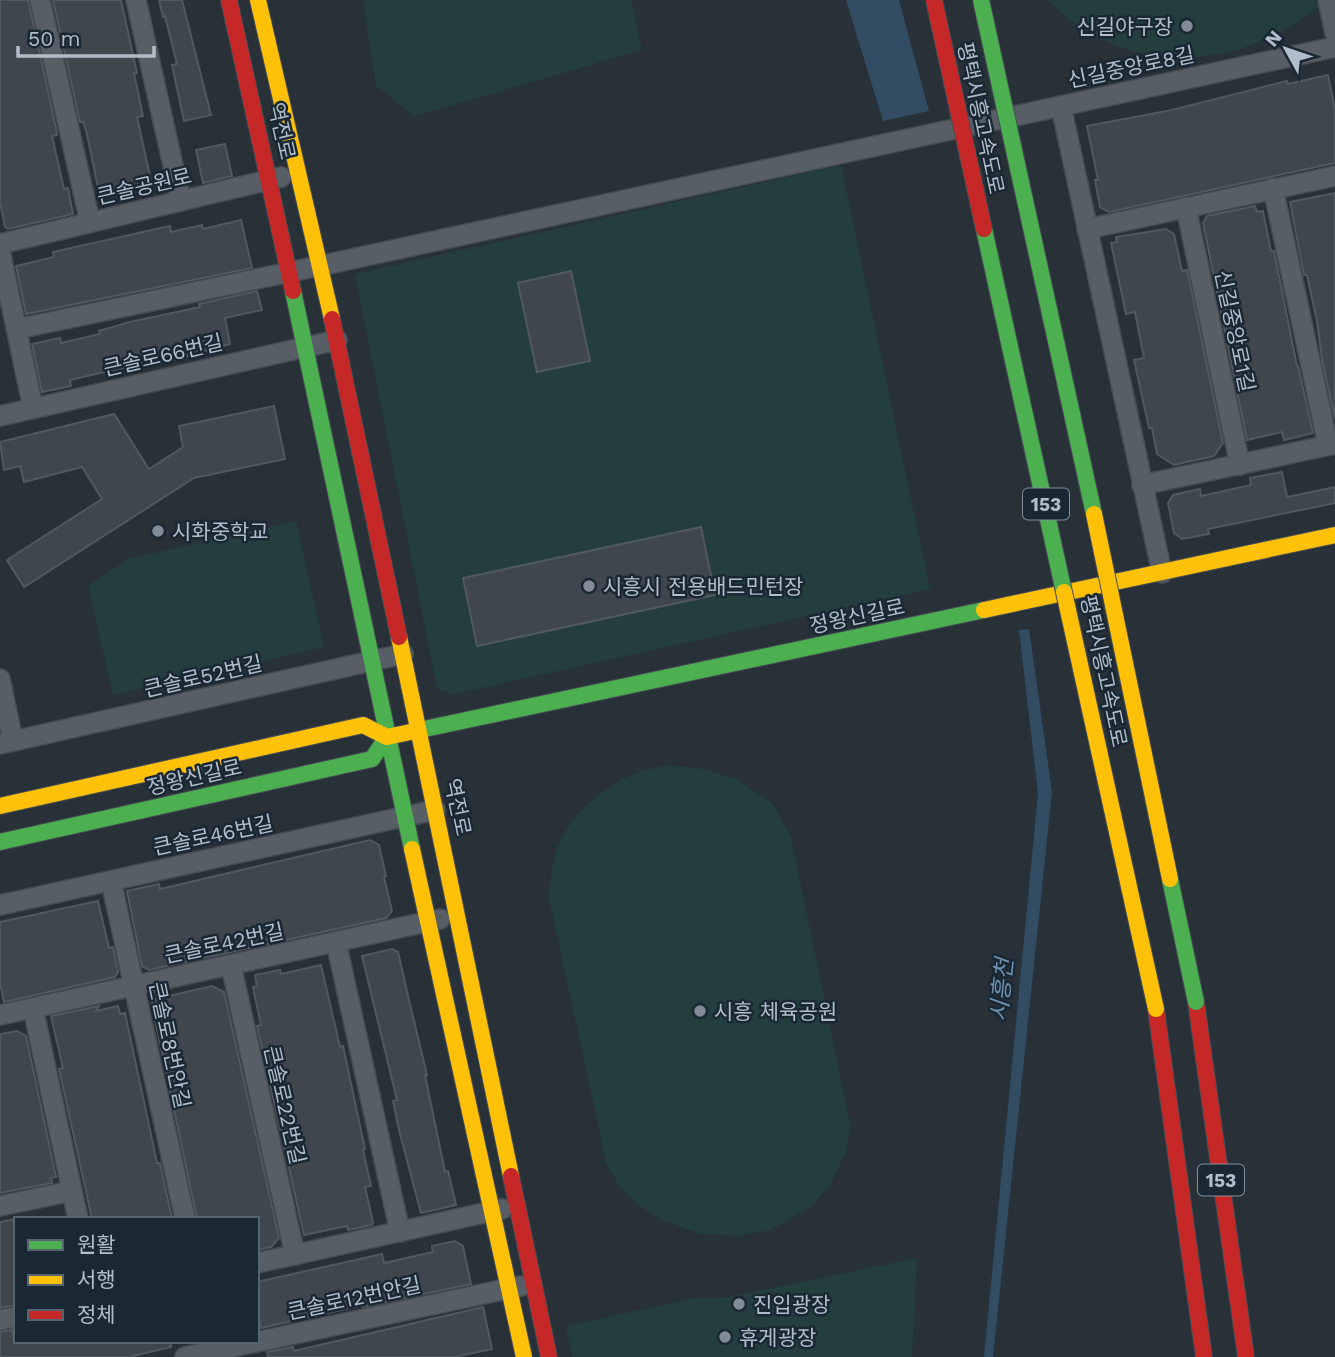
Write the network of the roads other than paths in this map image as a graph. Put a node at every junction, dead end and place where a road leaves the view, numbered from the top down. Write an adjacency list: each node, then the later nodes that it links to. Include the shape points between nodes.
1 (40, 0): 17 (street)
2 (136, 0): 15 (street)
3 (229, 0): 13 (main road, 역전로)
4 (258, 0): 11 (main road, 역전로)
5 (934, 0): 69 (main road, 평택시흥고속도로 / 153, bridge, via 1156,1009)
6 (981, 0): 70 (main road, 평택시흥고속도로 / 153, bridge, via 1079,436 1196,1002)
7 (1328, 0): 8 (street)
8 (1335, 33)
9 (1335, 47): 10 (street, 신길중앙로8길)
10 (1061, 106): 18 (street, 신길중앙로8길); 21 (street)
11 (299, 172): 13 (street, 큰솔공원로); 21 (main road, 역전로)
12 (1335, 176): 14 (street)
13 (270, 180): 15 (street, 큰솔공원로); 22 (main road, 역전로)
14 (1273, 188): 16 (street); 28 (street)
15 (181, 201): 17 (street, 큰솔공원로)
16 (1186, 207): 18 (street); 29 (street, 신길중앙로1길)
17 (90, 222): 19 (street, 큰솔공원로)
18 (1087, 229): 30 (street, 신길중앙로8길)
19 (0, 244)
20 (0, 251): 23 (street)
21 (319, 266): 22 (street); 24 (main road, 역전로)
22 (289, 272): 23 (street); 25 (main road, 역전로)
23 (17, 329): 26 (street)
24 (337, 340): 25 (street, 큰솔로66번길); 33 (main road, 역전로)
25 (305, 347): 26 (street, 큰솔로66번길); 34 (main road, 역전로)
26 (33, 408): 27 (street, 큰솔로66번길)
27 (0, 416)
28 (1331, 444): 29 (street)
29 (1240, 464): 30 (street)
30 (1142, 485): 32 (street, 신길중앙로8길)
31 (1335, 535): 32 (main road, 정왕신길로)
32 (1163, 573): 36 (main road, 정왕신길로)
33 (403, 654): 34 (street, 큰솔로52번길); 36 (main road, 역전로)
34 (371, 661): 37 (main road, 역전로); 38 (street, 큰솔로52번길)
35 (0, 679): 38 (street, 큰솔로52번길)
36 (419, 730): 37 (main road, 정왕신길로); 40 (main road, 역전로)
37 (387, 737): 39 (main road, 정왕신길로, via 363,725); 41 (main road, 역전로); 42 (main road, 정왕신길로, via 372,759)
38 (7, 743)
39 (0, 806)
40 (435, 810): 41 (street, 큰솔로46번길); 45 (main road, 역전로)
41 (405, 817): 43 (street, 큰솔로46번길); 46 (main road, 역전로)
42 (0, 842)
43 (111, 881): 44 (street, 큰솔로46번길); 49 (street, 큰솔로8번안길)
44 (0, 905)
45 (457, 916): 46 (street, 큰솔로42번길); 54 (main road, 역전로)
46 (428, 922): 47 (street, 큰솔로42번길); 55 (main road, 역전로)
47 (336, 942): 48 (street, 큰솔로42번길); 58 (street)
48 (231, 965): 49 (street, 큰솔로42번길); 59 (street, 큰솔로22번길)
49 (134, 986): 50 (street, 큰솔로42번길); 57 (street, 큰솔로8번안길)
50 (33, 1008): 51 (street, 큰솔로42번길); 52 (street)
51 (0, 1015)
52 (72, 1191): 53 (street); 56 (street)
53 (0, 1206)
54 (517, 1206): 55 (street); 61 (main road, 역전로)
55 (491, 1211): 58 (street); 62 (main road, 역전로)
56 (78, 1217)
57 (185, 1217)
58 (400, 1232): 59 (street)
59 (295, 1255): 60 (street)
60 (259, 1263)
61 (533, 1283): 62 (street, 큰솔로12번안길); 66 (main road, 역전로)
62 (509, 1289): 63 (street, 큰솔로12번안길); 68 (main road, 역전로)
63 (259, 1341)
64 (248, 1343): 65 (street, 큰솔로12번안길)
65 (214, 1350): 67 (street, 큰솔로12번안길)
66 (543, 1356)
67 (185, 1357)
68 (523, 1357)
69 (1204, 1357)
70 (1247, 1357)

